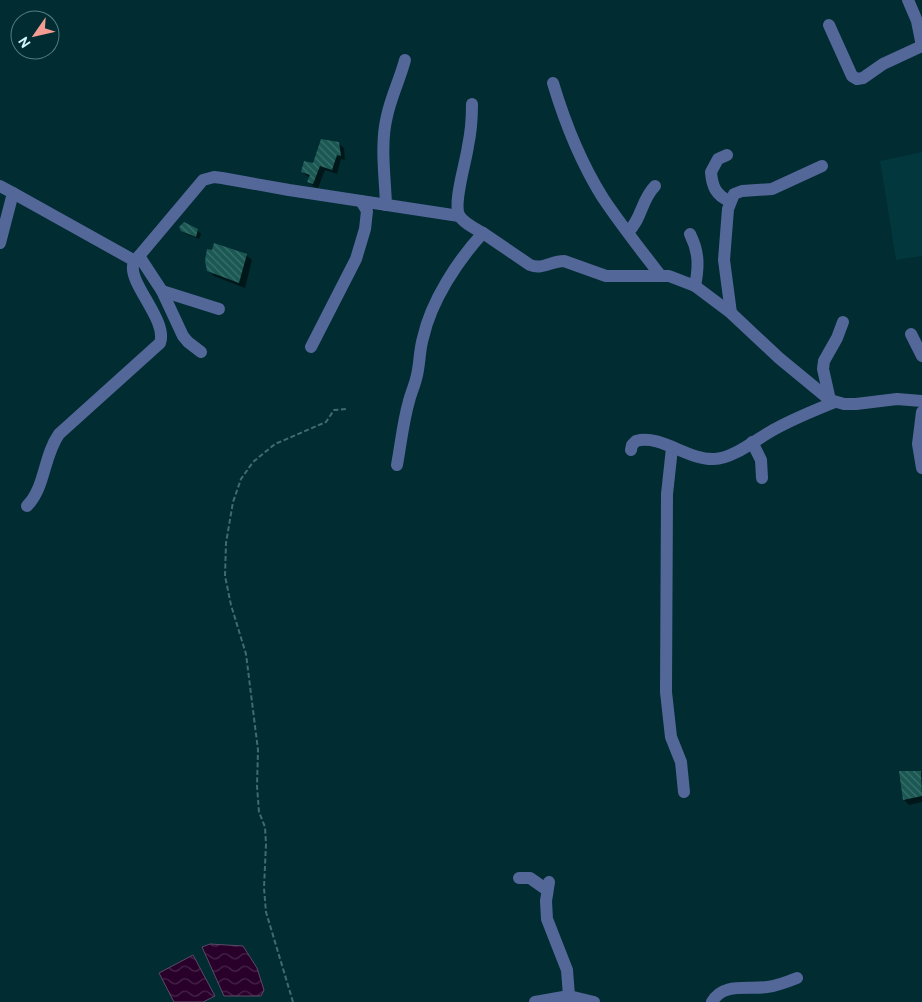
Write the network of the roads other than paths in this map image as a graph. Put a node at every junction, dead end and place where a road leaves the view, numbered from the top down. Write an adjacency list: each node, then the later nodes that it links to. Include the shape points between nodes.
1 (908, 0): 3 (street)
2 (829, 25): 3 (street, via 852,76 857,80)
3 (922, 46)
4 (405, 60): 13 (street, via 385,128)
5 (553, 84): 15 (street, via 579,153 603,198)
6 (472, 104): 14 (street, via 458,199)
7 (727, 155): 12 (street, via 718,159 711,172 715,190)
8 (822, 166): 12 (street, via 772,190 738,192)
9 (655, 186): 15 (street, via 646,196 637,220)
10 (4, 190): 18 (street); 19 (street)
11 (361, 201): 13 (street); 19 (street, via 208,178 200,183); 27 (street, via 367,211 356,259)
12 (730, 201): 24 (street, via 724,260)
13 (386, 205): 14 (street)
14 (459, 216): 16 (street)
15 (628, 232): 20 (street)
16 (483, 233): 20 (street, via 536,267 564,261 606,276); 36 (street, via 448,281 425,329)
17 (690, 234): 21 (street, via 698,259)
18 (0, 243)
19 (137, 259): 22 (street); 39 (street, via 133,266 135,276 161,331 160,343 59,434 48,453 39,489)
20 (660, 275): 21 (street)
21 (695, 286): 24 (street)
22 (162, 291): 23 (street); 28 (street, via 184,336)
23 (219, 309)
24 (731, 313): 30 (street, via 779,358)
25 (843, 322): 30 (street, via 824,361 823,369)
26 (910, 334): 29 (street)
27 (311, 347)
28 (200, 352)
29 (922, 356)
30 (833, 401): 31 (street, via 856,404 905,399); 33 (street)
31 (922, 401)
32 (922, 412): 37 (street, via 918,444)
33 (752, 442): 34 (street, via 724,458 716,459 701,458); 38 (street, via 760,460)
34 (672, 448): 35 (street, via 642,439 634,442); 40 (street, via 668,494 666,680 671,738 681,762)
35 (631, 450)
36 (397, 465)
37 (922, 468)
38 (762, 478)
39 (27, 506)
40 (684, 792)
41 (519, 878): 43 (street, via 530,878 548,886 547,919 567,970)
42 (797, 978): 46 (street, via 768,987 723,990)
43 (569, 996): 44 (street); 45 (street)
44 (535, 1002)
45 (594, 1002)
46 (712, 1002)

